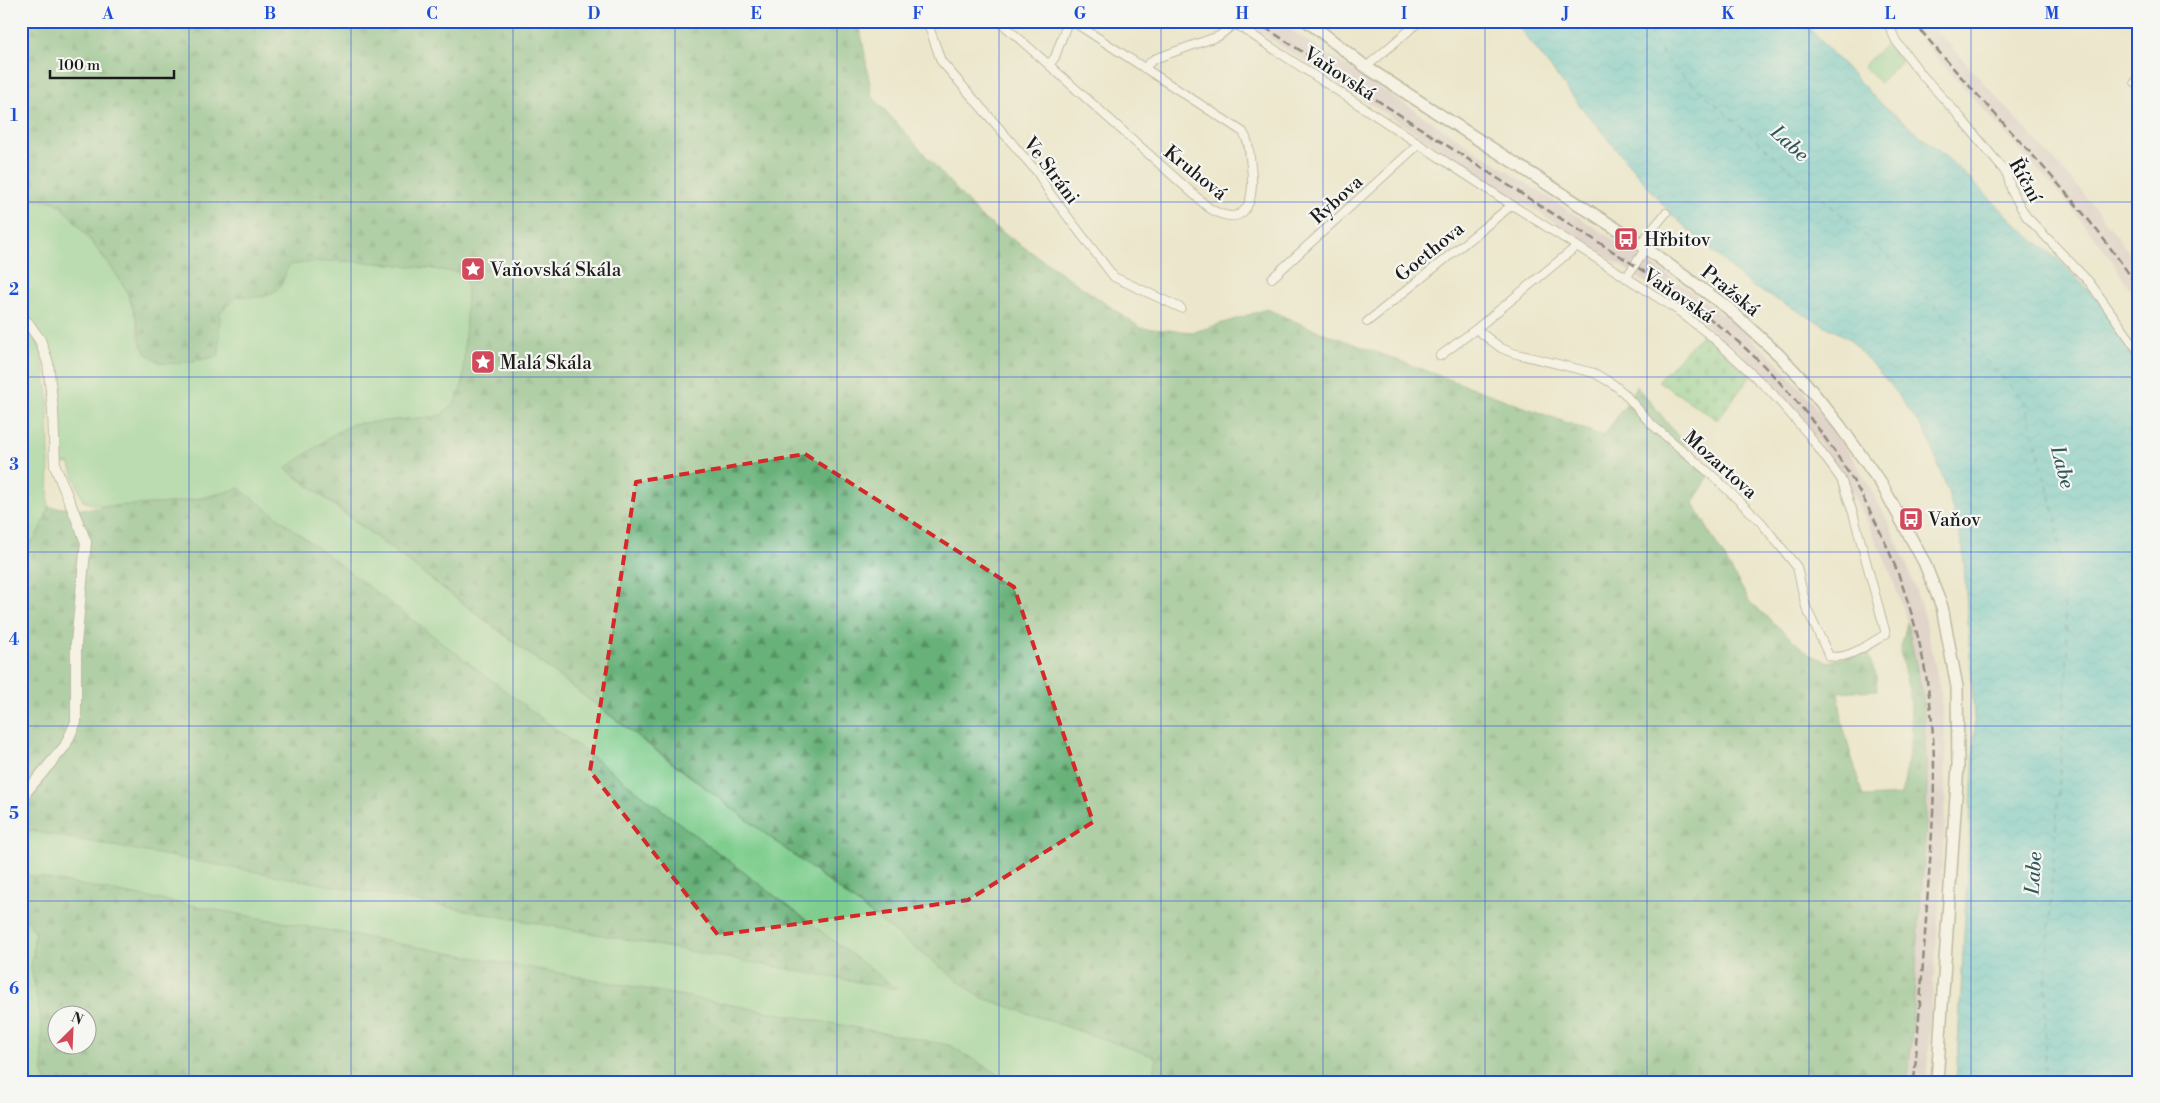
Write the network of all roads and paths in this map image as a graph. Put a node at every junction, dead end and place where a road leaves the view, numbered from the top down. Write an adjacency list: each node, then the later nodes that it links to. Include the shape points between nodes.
1 (927, 21): 20 (street, Ve Stráni, via 941,61 1037,172 1114,277)
2 (999, 21): 10 (street, Kruhová)
3 (1070, 21): 10 (street, Kruhová, via 1056,57); 12 (street, Kruhová)
4 (1307, 21): 11 (main road, Pražská)
5 (1420, 21): 11 (street)
6 (1887, 21): 24 (street, Říční, via 1896,41 1922,75 2007,174 2012,192 2026,216 2090,283)
7 (2038, 21): 8 (street)
8 (2046, 21)
9 (1232, 22): 12 (street, via 1218,36 1154,59); 13 (street, Vaňovská)
10 (1049, 65): 12 (street, Kruhová, via 1209,208 1228,216 1241,214 1248,207 1252,192 1246,137 1235,126)
11 (1366, 67): 17 (main road, Pražská)
12 (1144, 68)
13 (1419, 144): 14 (street, Vaňovská); 18 (street, Rybova)
14 (1512, 205): 16 (street, Vaňovská); 22 (street, Goethova)
15 (1666, 213): 17 (street)
16 (1577, 246): 19 (street, Vaňovská); 23 (street)
17 (1643, 246): 19 (street); 28 (main road, Pražská, via 1710,293 1745,323 1779,355 1835,418 1871,466 1891,500 1924,562 1942,607 1957,687 1959,746)
18 (1272, 278)
19 (1626, 278): 26 (street, Vaňovská, via 1676,309 1711,336 1772,393 1824,455 1841,479 1853,513)
20 (1181, 308)
21 (21, 318): 27 (street, via 40,340 48,363 55,466 86,542 76,643 76,722 65,746)
22 (1367, 322)
23 (1476, 329): 25 (street); 26 (street, Mozartova, via 1512,353 1594,372 1624,394 1650,423 1712,475 1760,521 1797,567 1806,607 1829,656 1836,658 1855,651)
24 (2139, 352)
25 (1440, 356)
26 (1886, 634)
27 (21, 798)
28 (1937, 1082)

